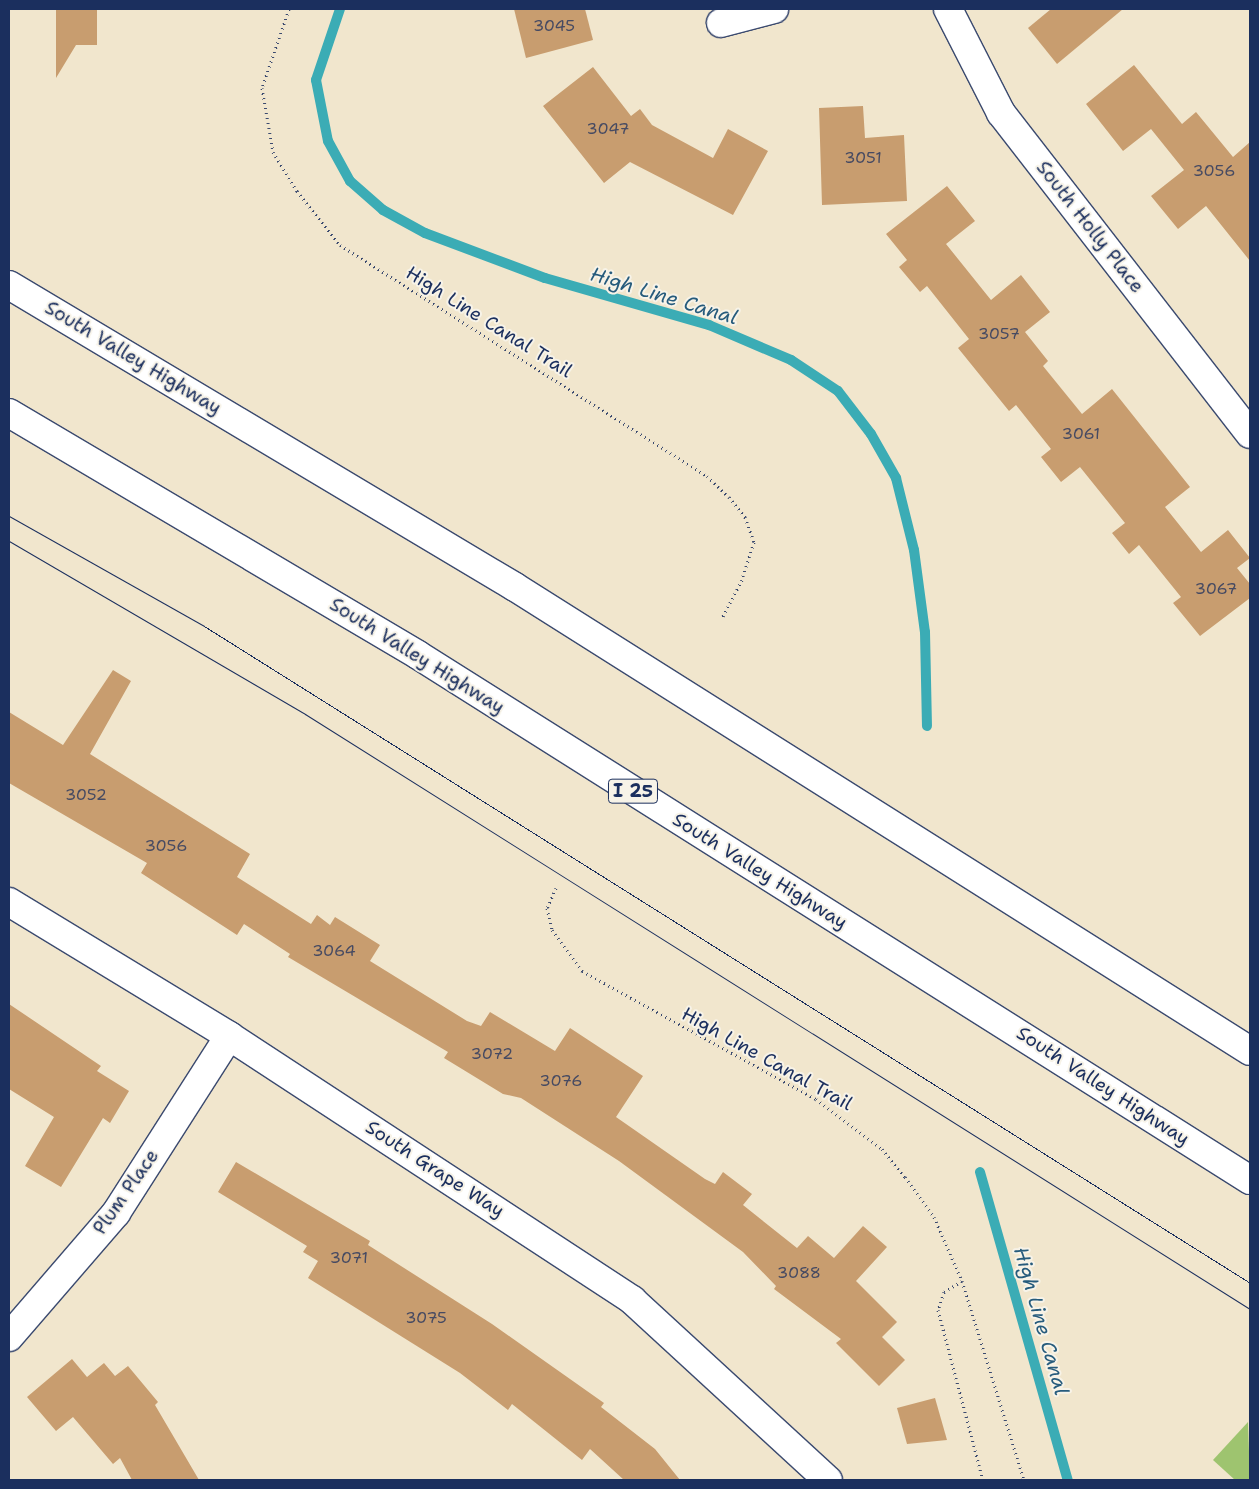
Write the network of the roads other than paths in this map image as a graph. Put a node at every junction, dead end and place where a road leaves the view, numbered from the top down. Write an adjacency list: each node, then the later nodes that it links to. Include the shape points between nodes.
1 (774, 9): 3 (main road)
2 (948, 9): 6 (main road, South Holly Place, via 1001,113)
3 (721, 24)
4 (9, 285): 9 (main road, South Valley Highway, via 515,586)
5 (9, 413): 10 (main road, South Valley Highway / I 25, via 418,655)
6 (1250, 434)
7 (9, 902): 8 (main road, South Grape Way)
8 (229, 1036): 11 (main road, Plum Place, via 116,1213); 12 (main road, South Grape Way, via 632,1300)
9 (1250, 1051)
10 (1250, 1180)
11 (9, 1337)
12 (828, 1480)

